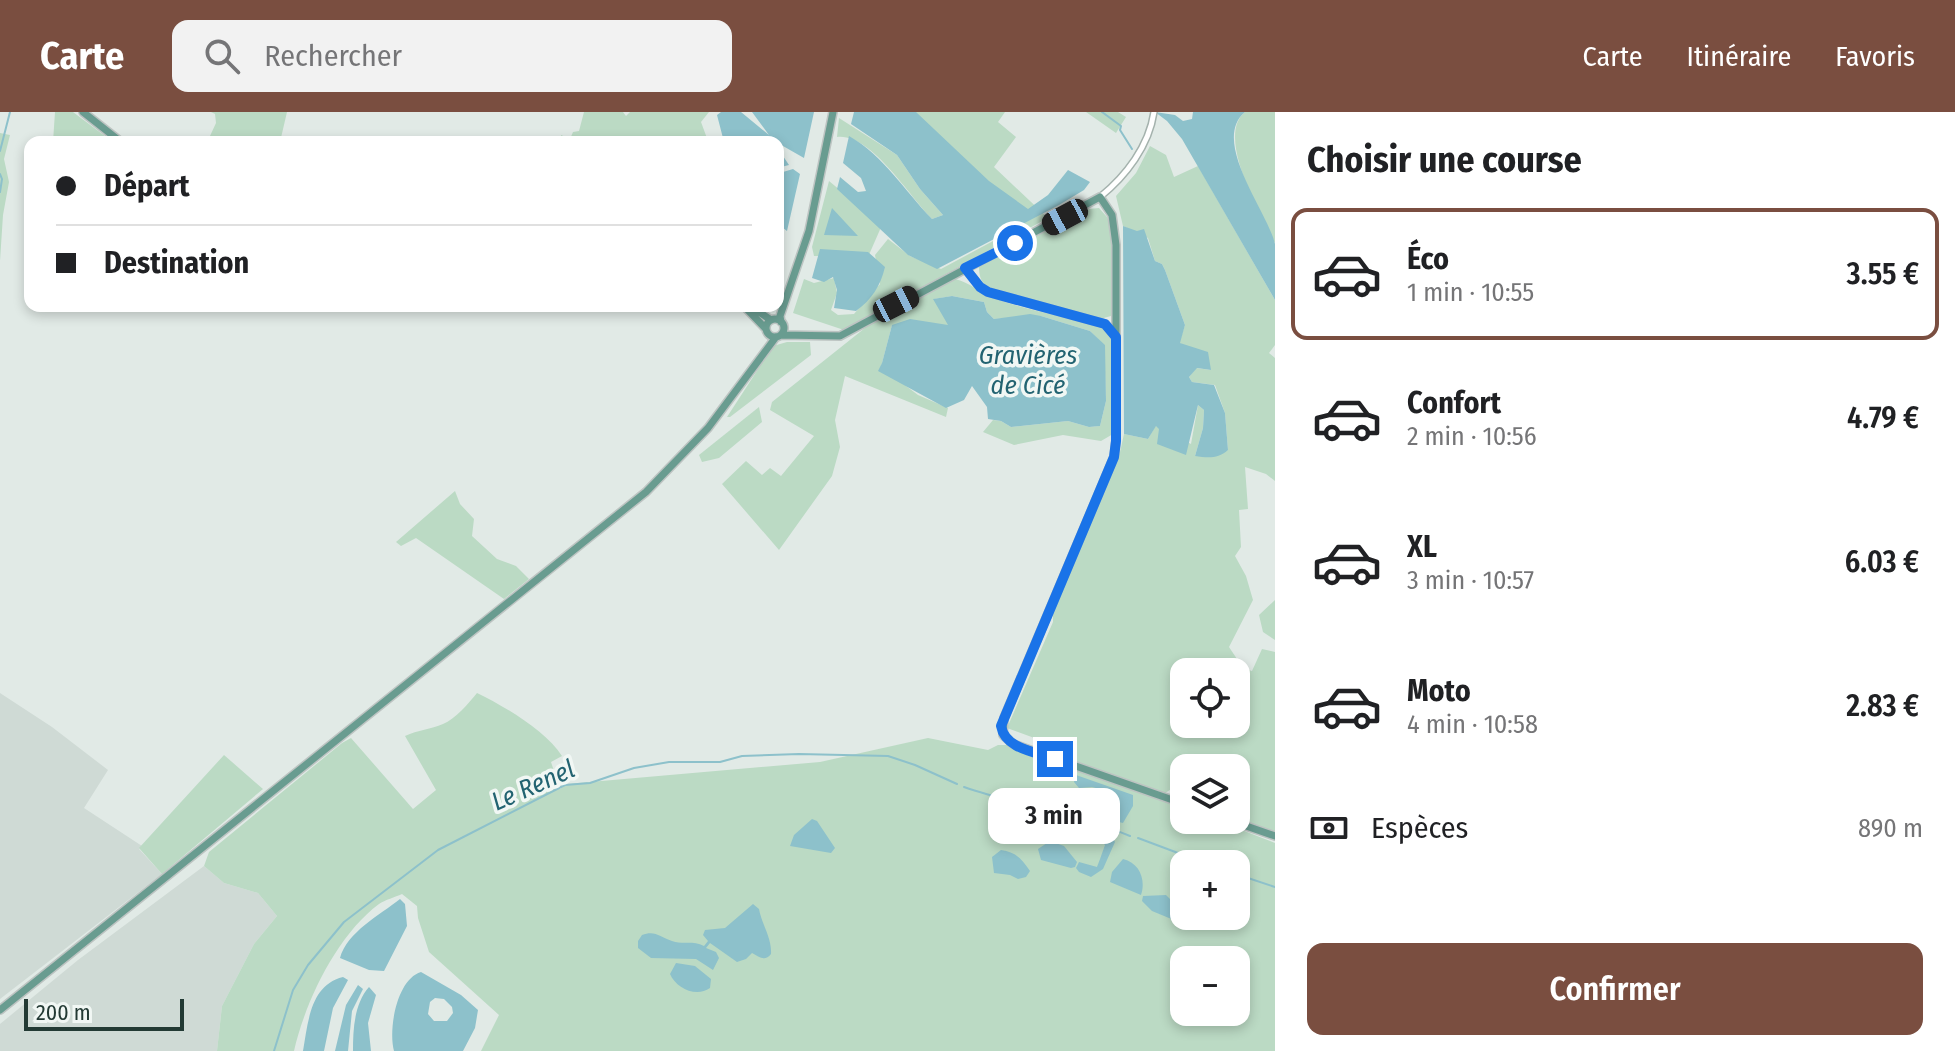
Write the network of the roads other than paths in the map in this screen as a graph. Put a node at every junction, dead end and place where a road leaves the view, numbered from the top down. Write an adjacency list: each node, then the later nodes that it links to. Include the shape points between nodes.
1 (83, 112): 4 (main road)
2 (833, 112): 7 (main road, via 809,231)
3 (1153, 116): 5 (street, via 1131,167)
4 (113, 136)
5 (1100, 197): 6 (main road); 11 (main road, via 1115,232)
6 (965, 268): 12 (main road, via 988,292); 13 (main road, via 840,336)
7 (784, 303)
8 (752, 312): 13 (main road)
9 (757, 312): 13 (main road)
10 (781, 312): 13 (main road)
11 (1116, 318): 12 (main road); 14 (main road)
12 (1105, 324): 14 (main road)
13 (775, 328): 18 (main road, via 723,409 646,492)
14 (1116, 337): 15 (main road, via 1114,457 1004,718 1003,735 1013,744)
15 (1170, 799)
16 (1250, 827): 17 (main road)
17 (1275, 836)
18 (0, 1010)

